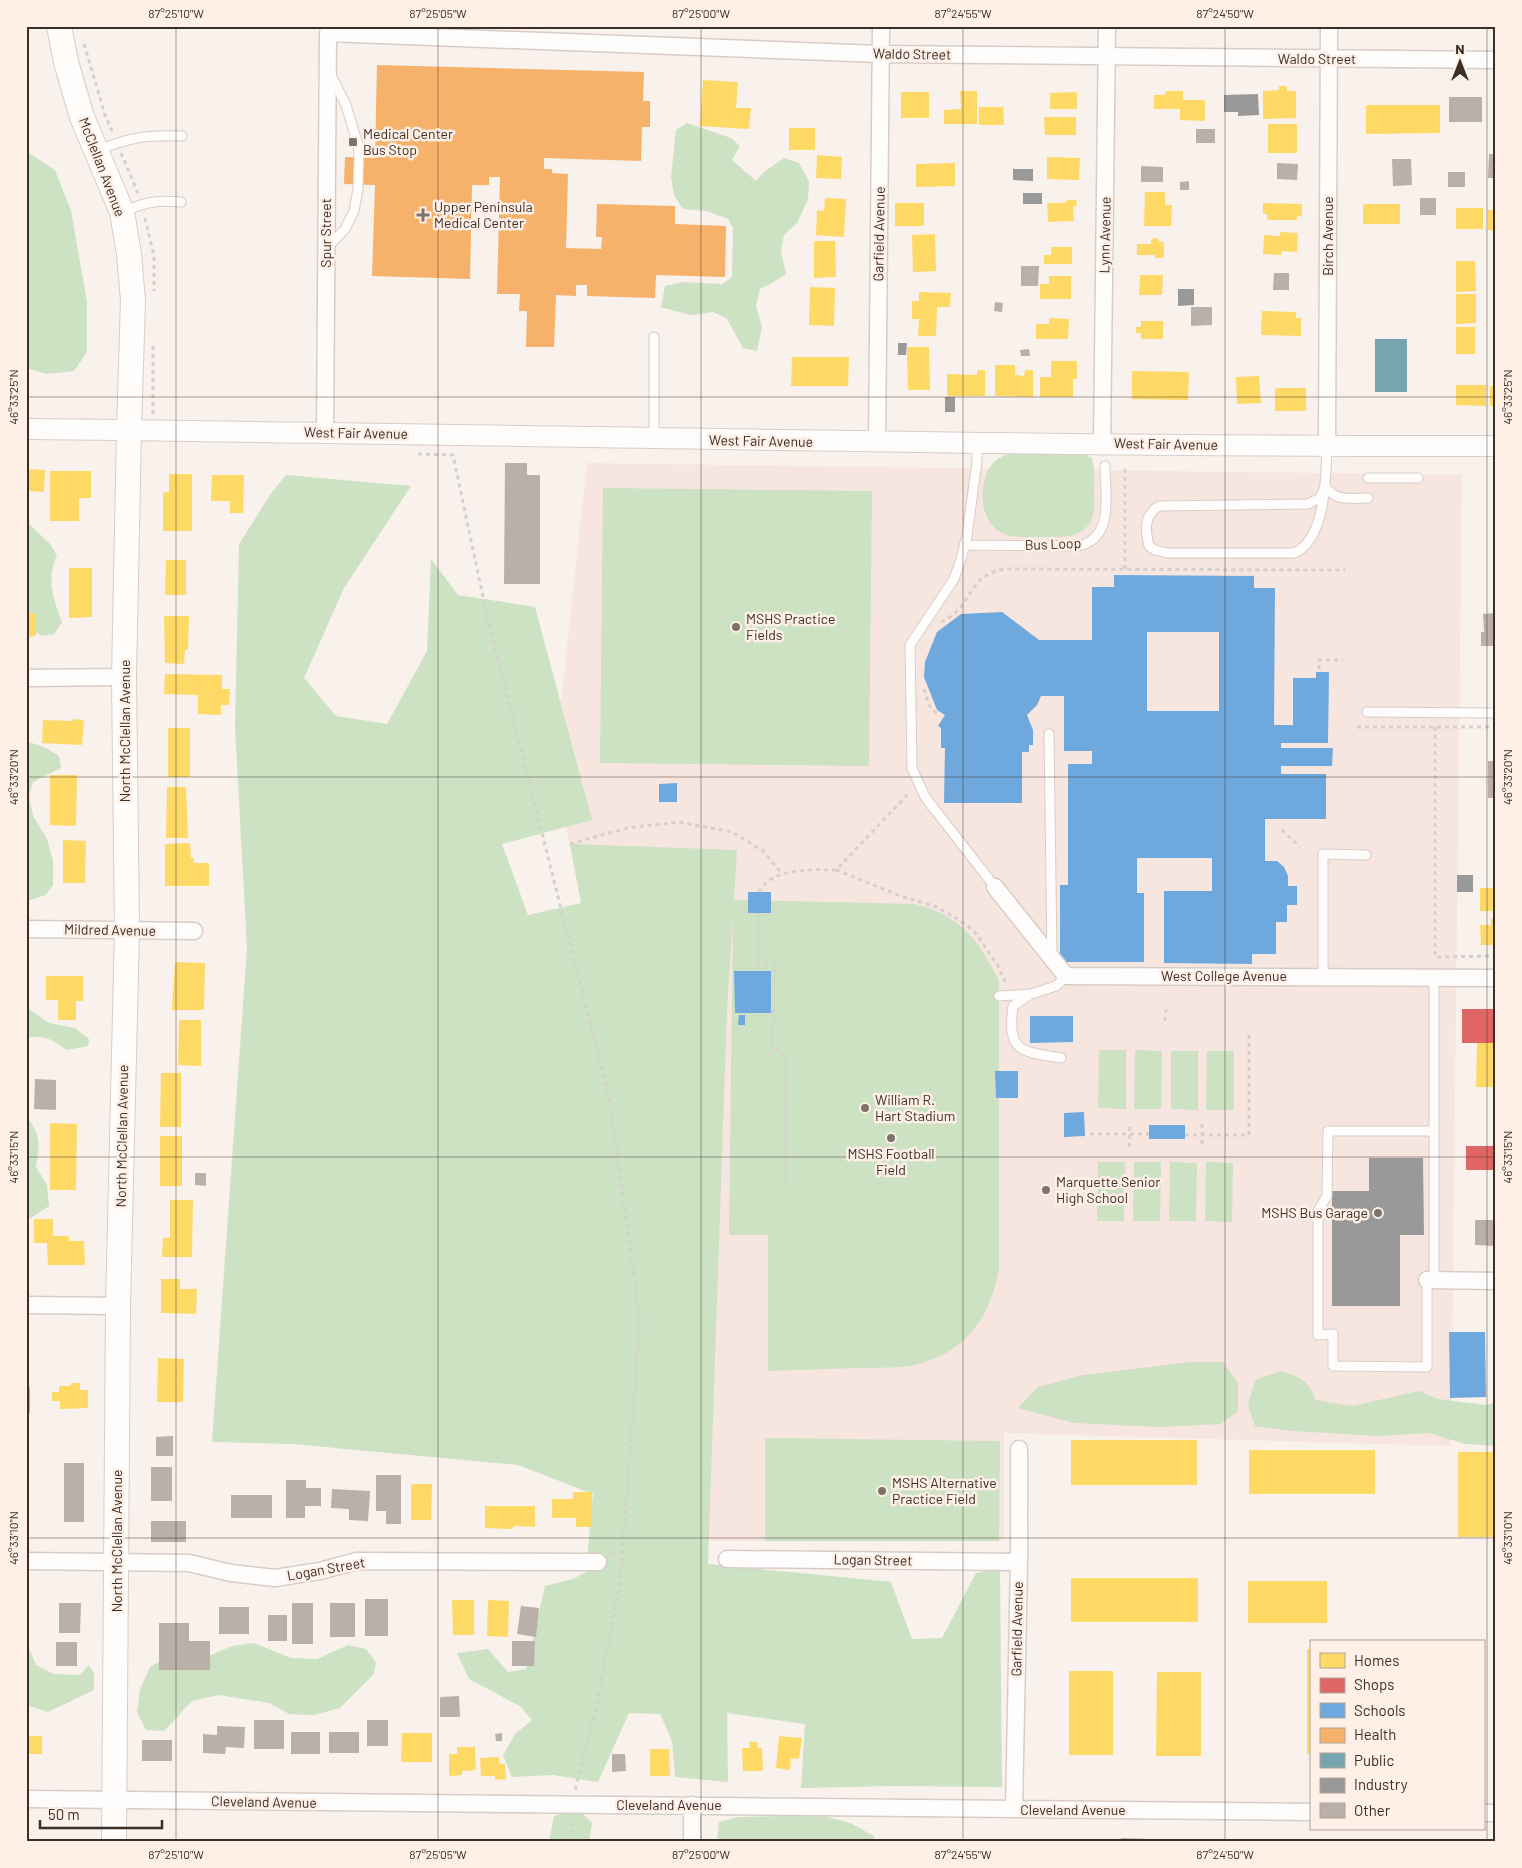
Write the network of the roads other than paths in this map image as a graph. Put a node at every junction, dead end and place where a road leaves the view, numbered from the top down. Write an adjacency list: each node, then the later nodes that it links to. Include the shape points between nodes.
1 (59, 26): 12 (main road, McClellan Avenue, via 82,117)
2 (881, 26): 6 (street, Garfield Avenue)
3 (1107, 26): 7 (street, Lynn Avenue)
4 (1329, 26): 8 (street, Birch Avenue)
5 (328, 33): 6 (street, Waldo Street); 10 (street, Spur Street)
6 (880, 54): 7 (street, Waldo Street); 21 (street, Garfield Avenue)
7 (1106, 57): 8 (street, Waldo Street); 23 (street, Lynn Avenue)
8 (1329, 59): 9 (street, Waldo Street); 24 (street, Birch Avenue)
9 (1496, 60)
10 (327, 69): 15 (street, Spur Street); 15 (lane, via 346,105 359,154 354,211 345,229)
11 (182, 136): 12 (lane, via 143,137)
12 (106, 147): 14 (main road, McClellan Avenue)
13 (181, 202): 14 (lane, via 161,201)
14 (132, 208): 18 (main road, McClellan Avenue)
15 (326, 249): 19 (street, Spur Street)
16 (654, 337): 20 (lane)
17 (26, 429): 18 (street, West Fair Avenue)
18 (129, 430): 19 (street, West Fair Avenue); 32 (main road, North McClellan Avenue)
19 (325, 433): 20 (street, West Fair Avenue)
20 (654, 439): 21 (street, West Fair Avenue)
21 (877, 443): 22 (street, West Fair Avenue)
22 (977, 443): 23 (street, West Fair Avenue); 31 (lane)
23 (1102, 444): 24 (street, West Fair Avenue)
24 (1327, 446): 25 (street, West Fair Avenue); 29 (lane)
25 (1496, 446)
26 (1105, 466): 31 (lane, Bus Loop, via 1105,519 1100,534 1087,544)
27 (1368, 478): 28 (lane)
28 (1418, 478)
29 (1325, 487): 29 (lane, via 1320,498 1308,504 1159,506 1148,518 1149,546 1167,554 1294,553 1302,550 1317,526); 30 (lane, via 1330,494 1340,498)
30 (1368, 498)
31 (964, 545): 38 (lane, via 954,579 910,645 912,768 925,797)
32 (124, 677): 33 (street); 40 (main road, North McClellan Avenue)
33 (26, 678)
34 (1367, 712): 35 (lane)
35 (1496, 713)
36 (1049, 734): 42 (lane)
37 (1366, 854): 44 (lane, via 1323,854)
38 (995, 887): 42 (street)
39 (26, 929): 40 (street, Mildred Avenue)
40 (127, 930): 41 (street, Mildred Avenue); 54 (main road, North McClellan Avenue)
41 (194, 931)
42 (1052, 958): 43 (street)
43 (1066, 976): 44 (street, West College Avenue); 47 (lane, via 1056,986)
44 (1322, 976): 45 (street, West College Avenue)
45 (1434, 978): 46 (street, West College Avenue); 50 (lane)
46 (1496, 978)
47 (1031, 994): 48 (lane); 49 (lane, via 1013,1006 1013,1039 1025,1052)
48 (999, 996)
49 (1061, 1058)
50 (1434, 1131): 51 (lane); 51 (lane, via 1328,1131 1327,1196 1318,1211 1318,1335 1333,1334 1333,1366 1427,1367)
51 (1430, 1280): 52 (street)
52 (1496, 1281)
53 (26, 1305): 54 (street)
54 (118, 1306): 58 (main road, North McClellan Avenue)
55 (1019, 1449): 60 (street, Garfield Avenue)
56 (727, 1559): 60 (street, Logan Street)
57 (26, 1561): 58 (street, Logan Street)
58 (117, 1562): 59 (street, Logan Street, via 189,1564 276,1578 357,1561); 62 (main road, North McClellan Avenue)
59 (598, 1562)
60 (1019, 1562): 64 (street, Garfield Avenue)
61 (26, 1799): 62 (street, Cleveland Avenue)
62 (115, 1800): 63 (street, Cleveland Avenue); 66 (main road, North McClellan Avenue)
63 (692, 1805): 64 (street, Cleveland Avenue); 67 (street)
64 (1014, 1809): 65 (street, Cleveland Avenue)
65 (1310, 1812)
66 (114, 1842)
67 (692, 1842)

